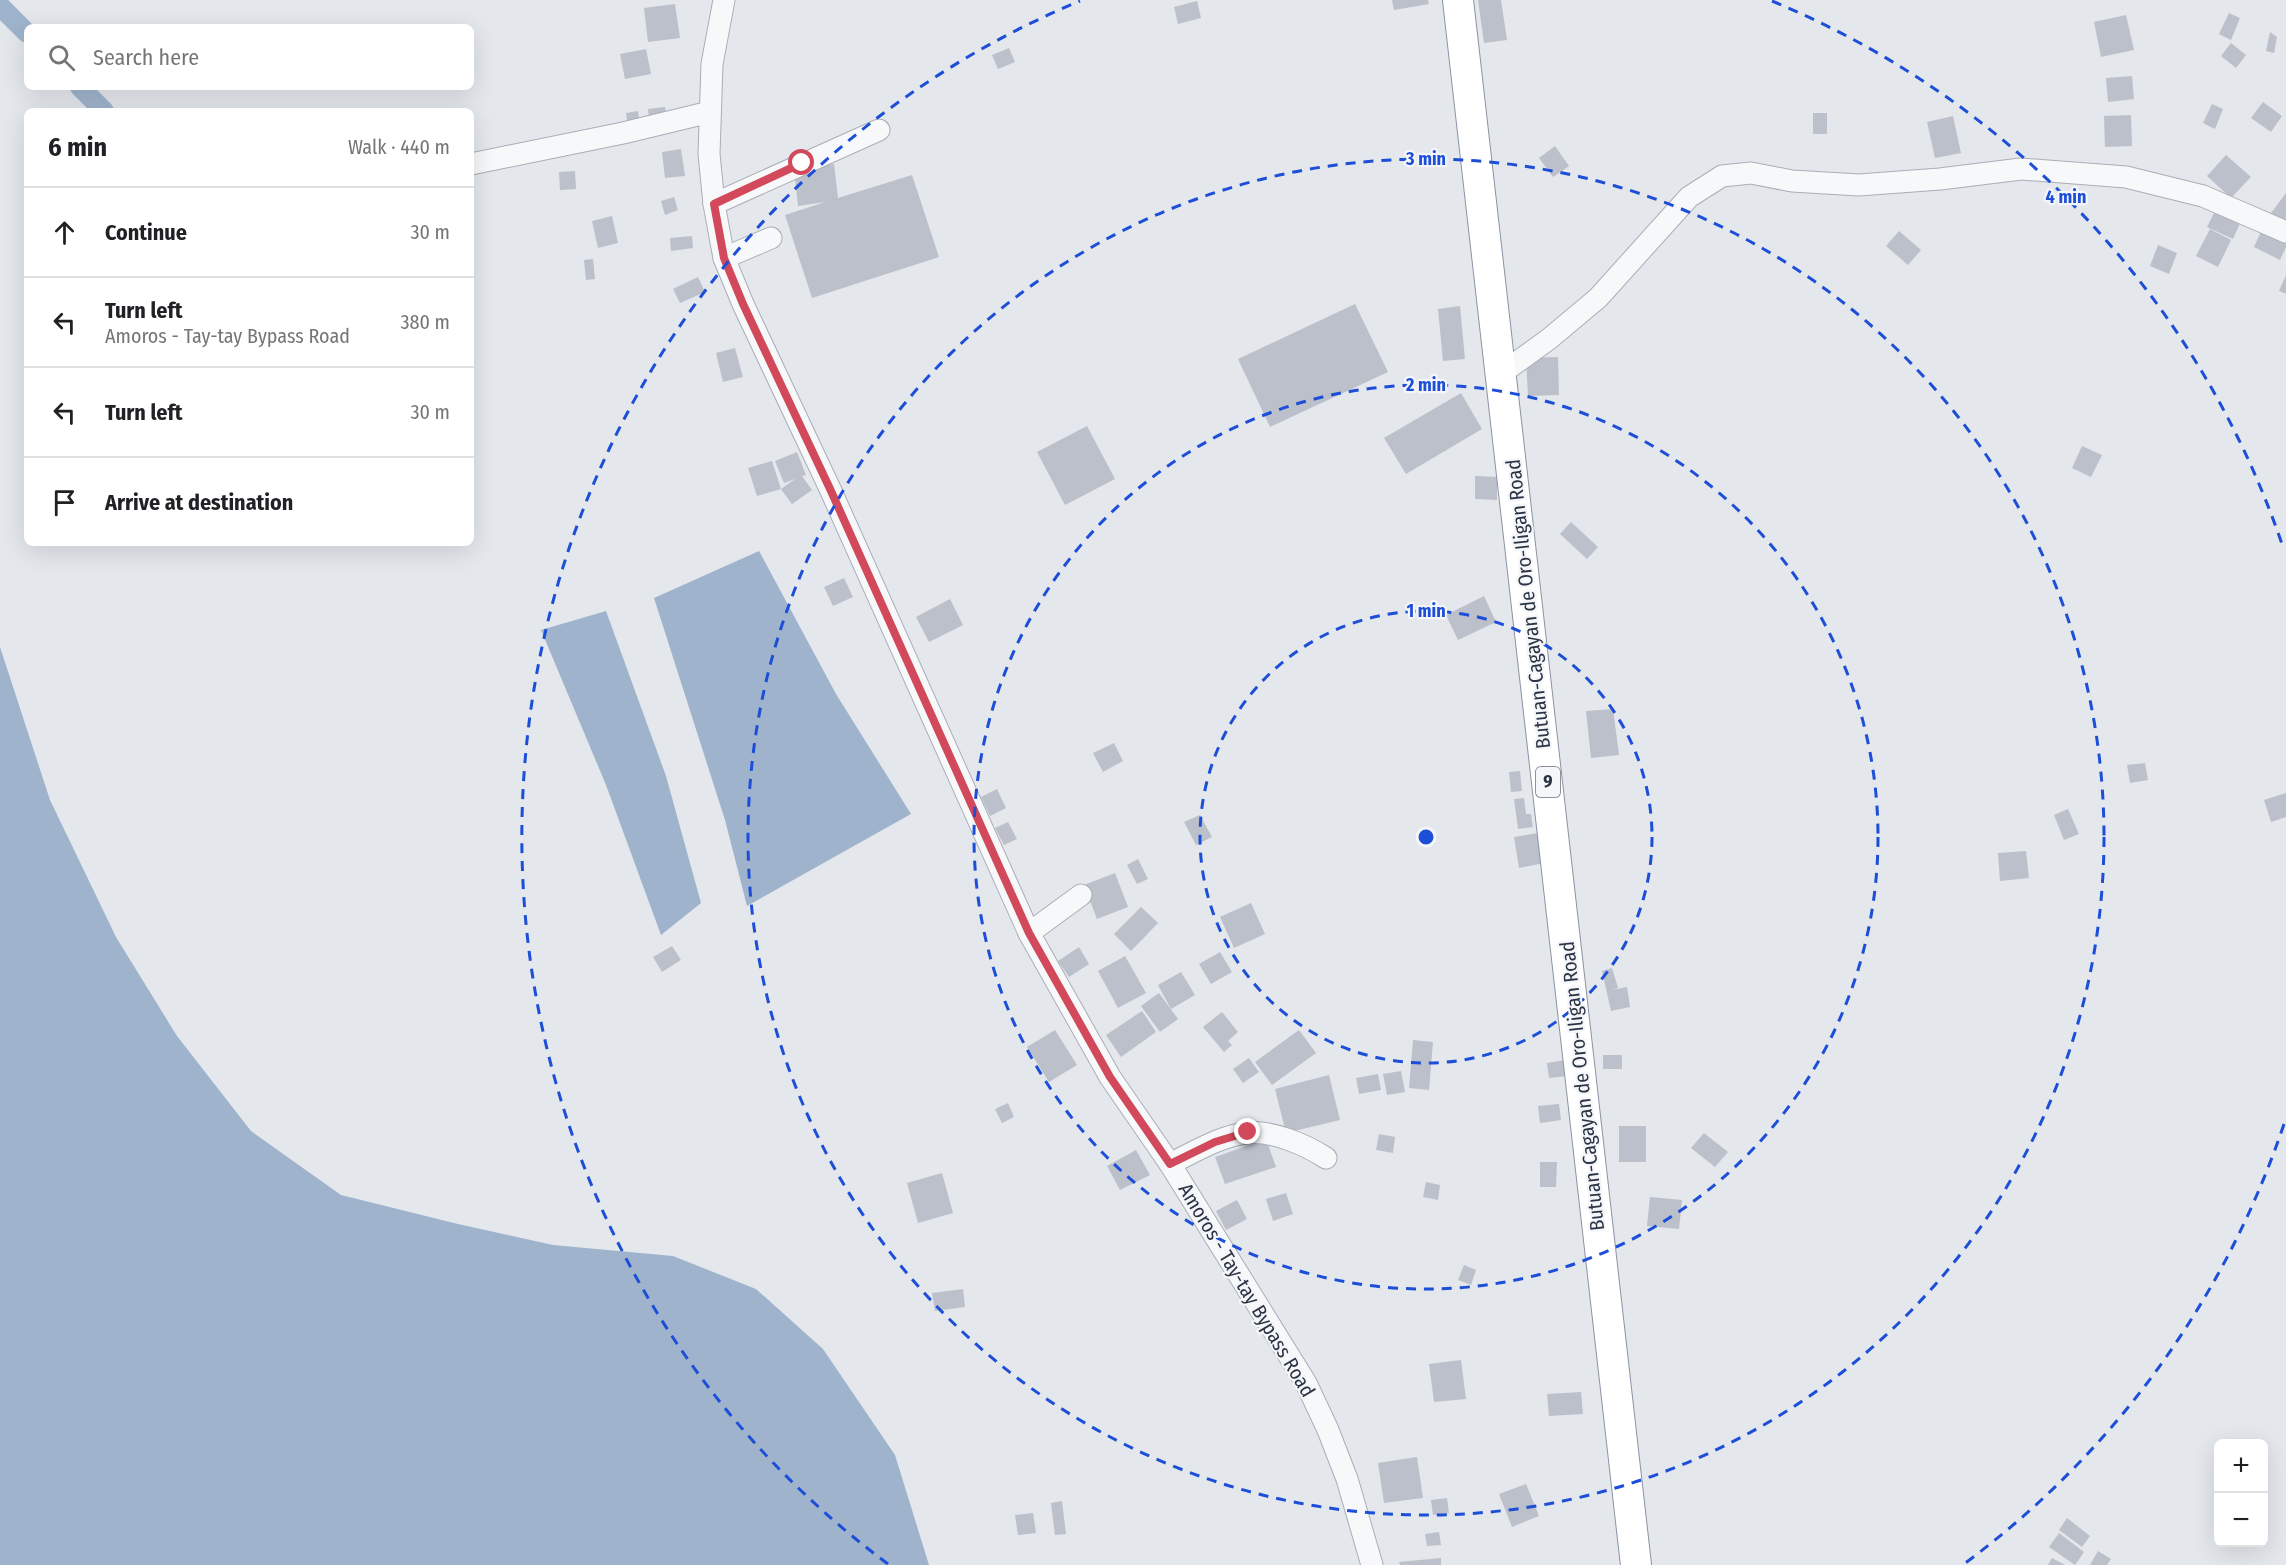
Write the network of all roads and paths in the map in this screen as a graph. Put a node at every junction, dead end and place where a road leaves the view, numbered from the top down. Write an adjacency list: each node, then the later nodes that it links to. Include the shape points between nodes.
1 (724, 0): 3 (street, Amoros - Tay-tay Bypass Road, via 712,64)
2 (1458, 0): 10 (highway, Butuan-Cagayan de Oro-Iligan Road / 9)
3 (710, 112): 5 (street); 6 (street, Amoros - Tay-tay Bypass Road)
4 (879, 130): 6 (street)
5 (474, 163)
6 (714, 204): 9 (street, Amoros - Tay-tay Bypass Road)
7 (2286, 232): 10 (street, via 2203,196 2126,177 2021,169 1859,185 1792,181 1751,173 1722,176 1689,197 1598,298)
8 (771, 238): 9 (street)
9 (724, 258): 12 (street, Amoros - Tay-tay Bypass Road)
10 (1502, 373): 16 (highway, Butuan-Cagayan de Oro-Iligan Road / 9)
11 (1081, 895): 12 (street)
12 (1029, 933): 14 (street, Amoros - Tay-tay Bypass Road, via 1110,1077)
13 (1326, 1158): 14 (street, via 1295,1142 1248,1132 1215,1142)
14 (1170, 1164): 15 (street, Amoros - Tay-tay Bypass Road, via 1306,1383 1347,1479)
15 (1371, 1565)
16 (1636, 1565)

